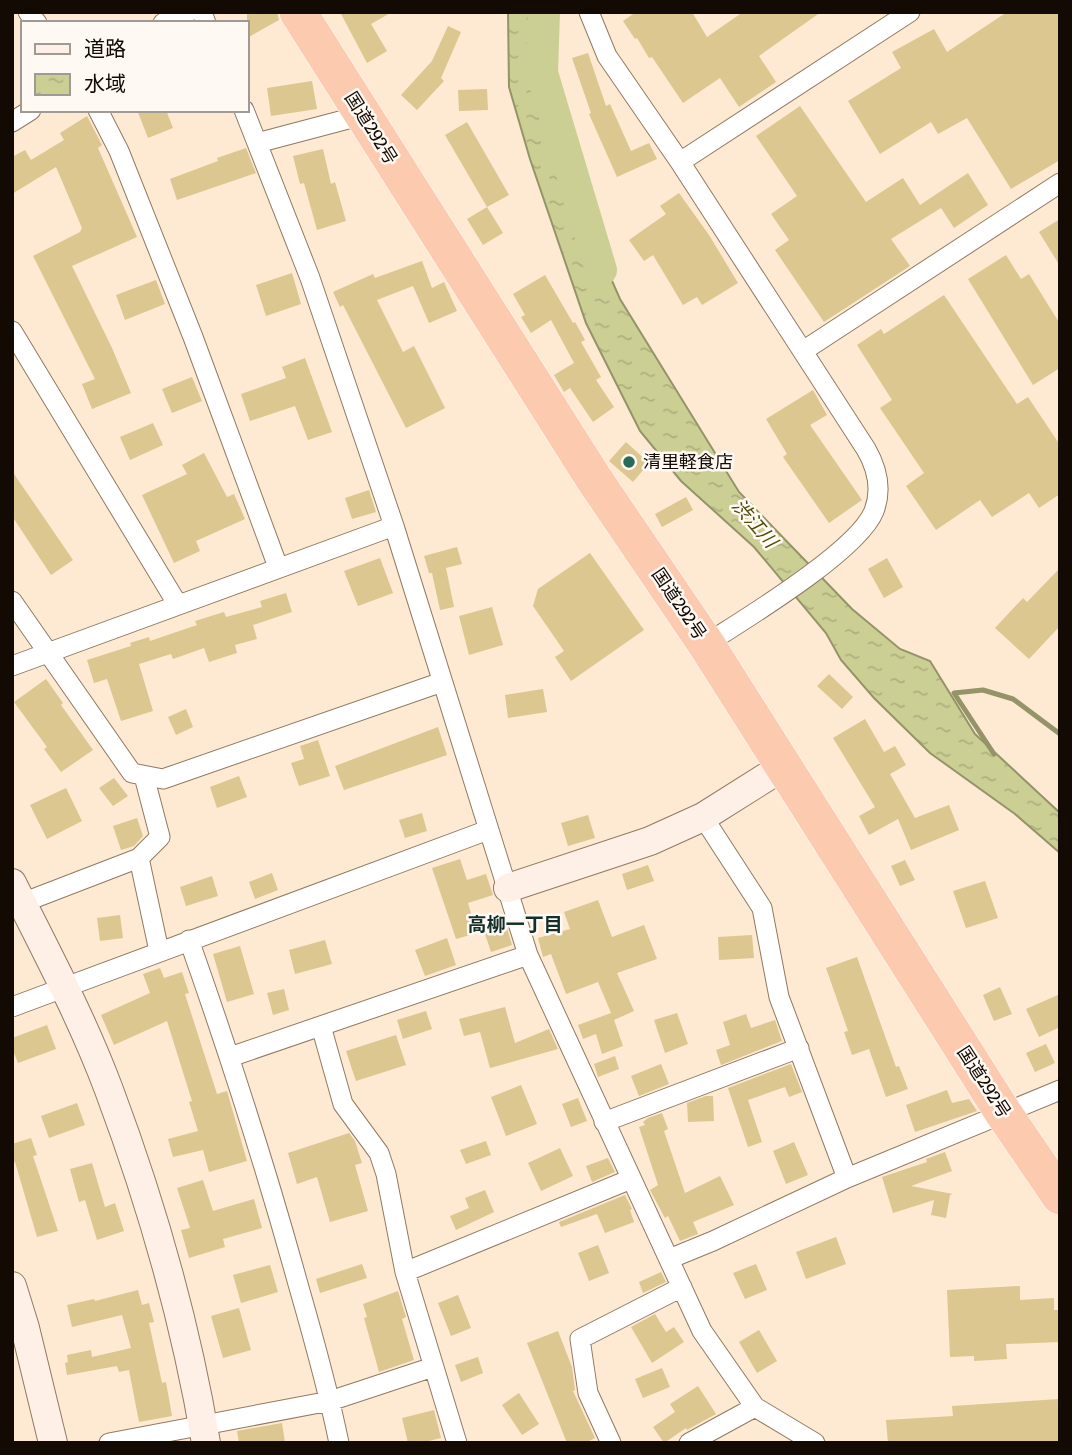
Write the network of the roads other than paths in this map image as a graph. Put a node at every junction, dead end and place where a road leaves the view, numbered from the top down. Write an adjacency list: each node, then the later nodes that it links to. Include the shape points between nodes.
1 (188, 12): 5 (street)
2 (298, 12): 9 (highway, 国道292号)
3 (589, 12): 12 (street, via 607,56)
4 (910, 12): 12 (street)
5 (168, 21)
6 (28, 112): 10 (street)
7 (99, 112): 17 (street, via 193,337)
8 (245, 112): 11 (street)
9 (363, 115): 11 (street); 20 (highway, 国道292号, via 594,479)
10 (12, 122)
11 (257, 143): 16 (street, via 310,278)
12 (680, 162): 15 (street)
13 (1060, 183): 15 (street)
14 (12, 331): 19 (street)
15 (803, 351): 20 (street, via 873,461 878,480 874,512 831,559)
16 (394, 526): 17 (street); 23 (street)
17 (278, 567): 19 (street)
18 (12, 601): 21 (street)
19 (178, 605): 21 (street)
20 (706, 644): 24 (highway, 国道292号)
21 (48, 653): 22 (street); 25 (street, via 132,773)
22 (12, 666)
23 (442, 682): 25 (street, via 163,779); 27 (street)
24 (784, 766): 26 (street); 40 (highway, 国道292号)
25 (144, 776): 28 (street, via 160,837)
26 (703, 817): 29 (street, via 650,841); 37 (street, via 762,908 779,997)
27 (488, 830): 29 (street); 31 (street)
28 (139, 858): 30 (street); 32 (street)
29 (508, 888): 33 (street)
30 (17, 893): 34 (street)
31 (189, 940): 32 (street); 38 (street)
32 (159, 951): 34 (street)
33 (528, 955): 36 (street); 41 (street)
34 (65, 986): 35 (street); 52 (street, via 139,1179 175,1300)
35 (12, 1007)
36 (321, 1026): 38 (street); 46 (street, via 343,1104 379,1153)
37 (799, 1048): 41 (street); 42 (street)
38 (230, 1056): 50 (street)
39 (1060, 1090): 40 (street)
40 (1004, 1114): 42 (street); 44 (highway, 国道292号)
41 (604, 1122): 43 (street)
42 (847, 1178): 45 (street)
43 (631, 1179): 45 (street); 46 (street)
44 (1060, 1196)
45 (670, 1259): 48 (street)
46 (405, 1272): 49 (street)
47 (12, 1286): 53 (street)
48 (682, 1287): 51 (street, via 702,1331); 57 (street, via 580,1339 588,1393)
49 (433, 1367): 50 (street); 56 (street)
50 (330, 1401): 52 (street); 55 (street)
51 (755, 1407): 58 (street); 59 (street)
52 (205, 1434): 54 (street)
53 (53, 1443)
54 (109, 1443)
55 (339, 1443)
56 (457, 1443)
57 (611, 1443)
58 (689, 1443)
59 (815, 1443)

